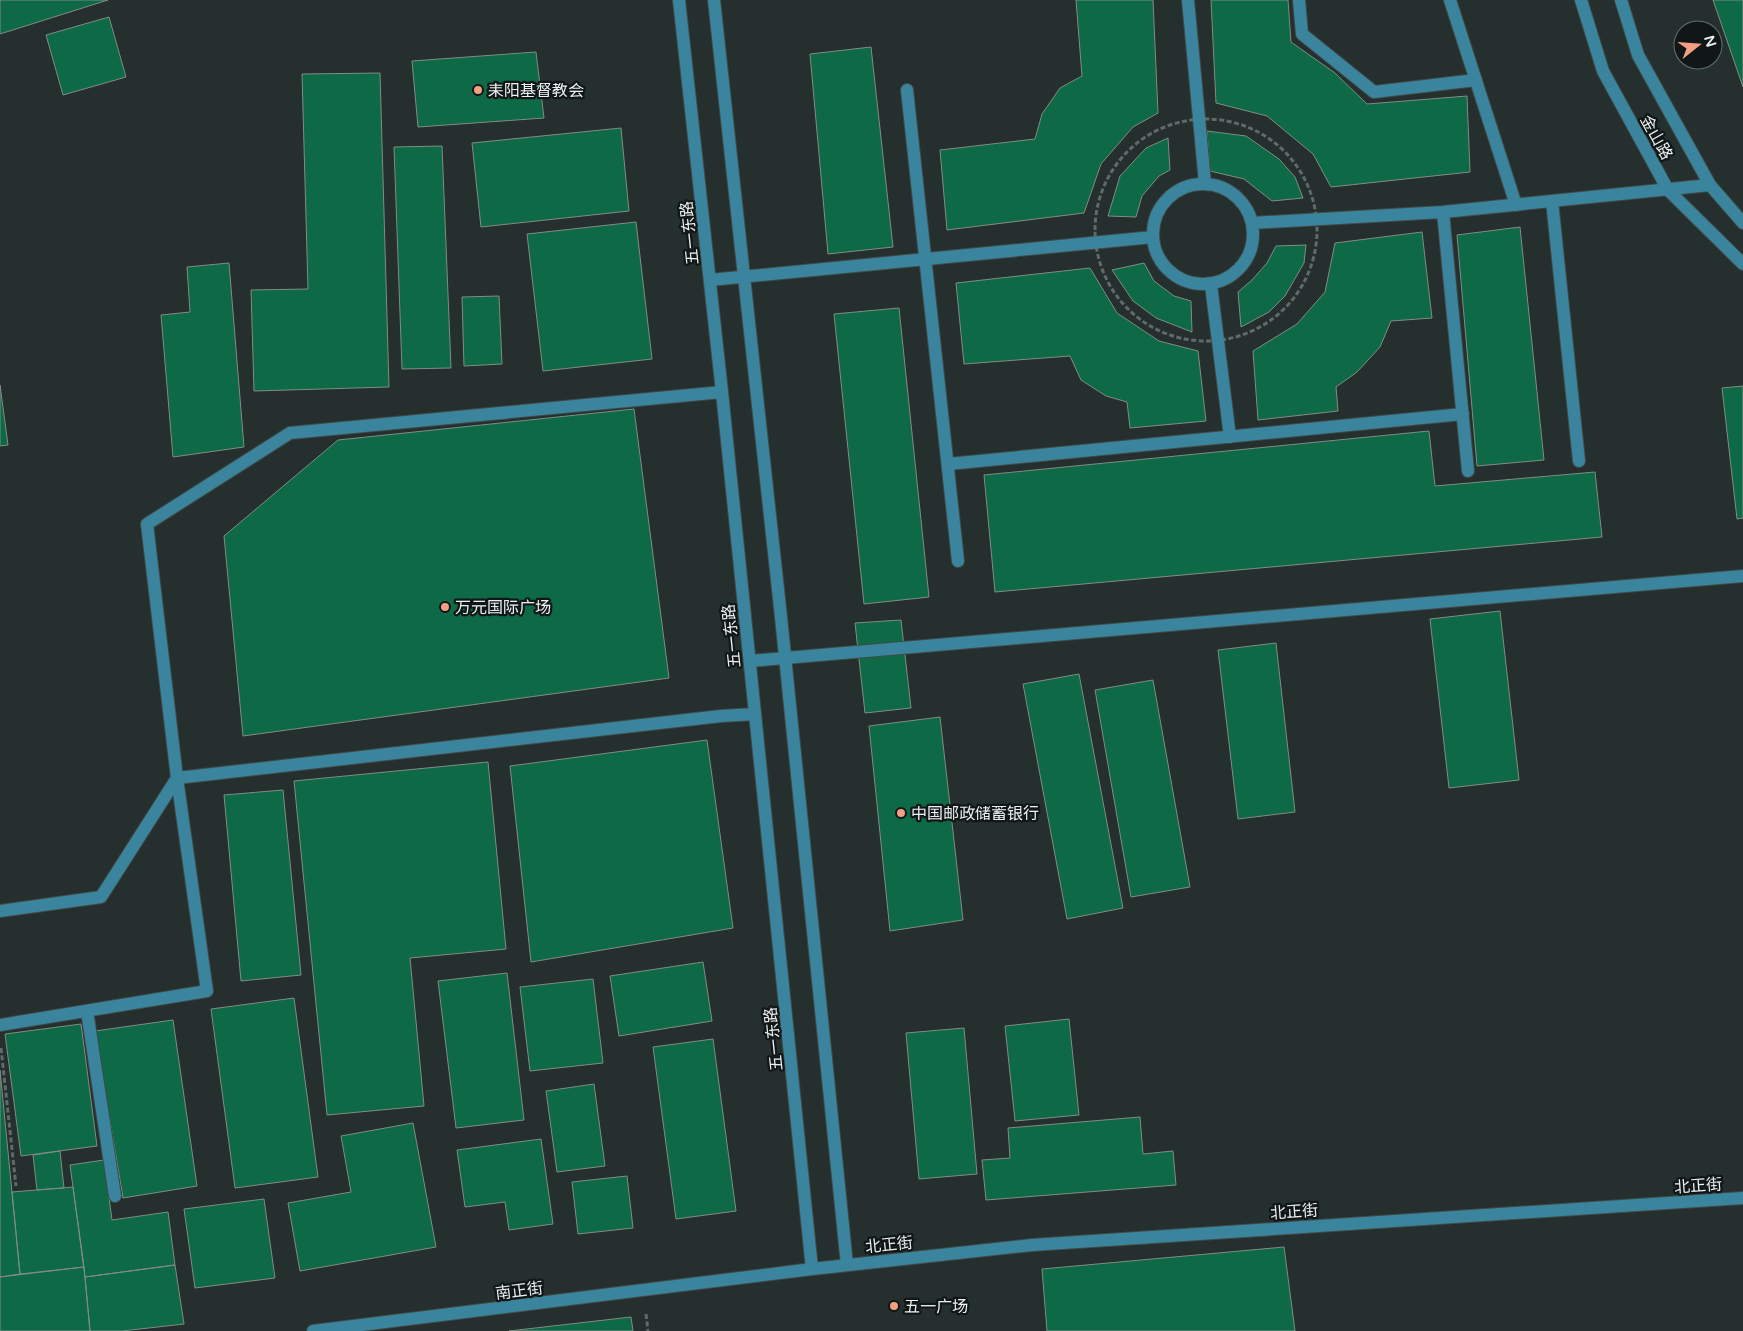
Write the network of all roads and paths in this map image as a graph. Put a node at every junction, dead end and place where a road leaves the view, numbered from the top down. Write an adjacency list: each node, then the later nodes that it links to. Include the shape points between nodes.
1 (679, 0): 25 (street, 五一东路)
2 (714, 0): 24 (street)
3 (1188, 0): 10 (street)
4 (1299, 0): 8 (street, via 1302,34 1374,92)
5 (1450, 0): 8 (street)
6 (1580, 0): 13 (street, 金山路, via 1603,71)
7 (1622, 0): 12 (street, 金山路, via 1638,55)
8 (1476, 80): 15 (street)
9 (907, 90): 22 (street)
10 (1199, 119): 11 (street); 17 (path, via 1230,121 1245,126 1260,132 1286,152 1306,179); 21 (path, via 1166,126 1139,140 1116,164 1101,191 1094,222)
11 (1205, 183): 18 (street, via 1218,185 1233,194 1244,205); 20 (street, via 1184,187 1169,196 1158,209)
12 (1710, 186): 13 (street); 19 (street, 金山路)
13 (1668, 190): 14 (street); 23 (street, 金山路)
14 (1552, 201): 15 (street); 31 (street)
15 (1516, 205): 16 (street)
16 (1443, 212): 17 (street); 29 (street)
17 (1318, 219): 18 (street); 27 (path, via 1317,246 1306,282 1284,311 1255,332)
18 (1252, 223): 26 (street, via 1254,236 1243,266 1231,277)
19 (1743, 223)
20 (1153, 238): 21 (street); 26 (street, via 1158,259 1169,273 1184,282)
21 (1094, 243): 22 (street); 27 (path, via 1109,286 1129,312 1157,331 1188,341)
22 (926, 259): 24 (street); 32 (street)
23 (1743, 264)
24 (743, 276): 25 (street); 36 (street)
25 (710, 280): 28 (street, 五一东路)
26 (1211, 285): 27 (street)
27 (1218, 342): 30 (street)
28 (722, 392): 37 (street, 五一东路); 39 (street, via 290,433 147,524)
29 (1463, 414): 30 (street); 33 (street)
30 (1230, 437): 32 (street)
31 (1579, 461)
32 (948, 464): 34 (street)
33 (1468, 472)
34 (958, 561)
35 (1743, 576): 36 (street)
36 (785, 659): 37 (street); 47 (street)
37 (750, 661): 38 (street, 五一东路)
38 (755, 714): 39 (street); 48 (street, 五一东路)
39 (177, 778): 40 (street, via 101,896); 41 (street, via 207,991)
40 (0, 911)
41 (87, 1011): 42 (street); 45 (street)
42 (0, 1024)
43 (1, 1051): 44 (path)
44 (16, 1186)
45 (115, 1196)
46 (1743, 1198): 47 (street, 北正街, via 1032,1245)
47 (847, 1265): 48 (street, 北正街)
48 (812, 1269): 49 (street, 南正街)
49 (313, 1331)

